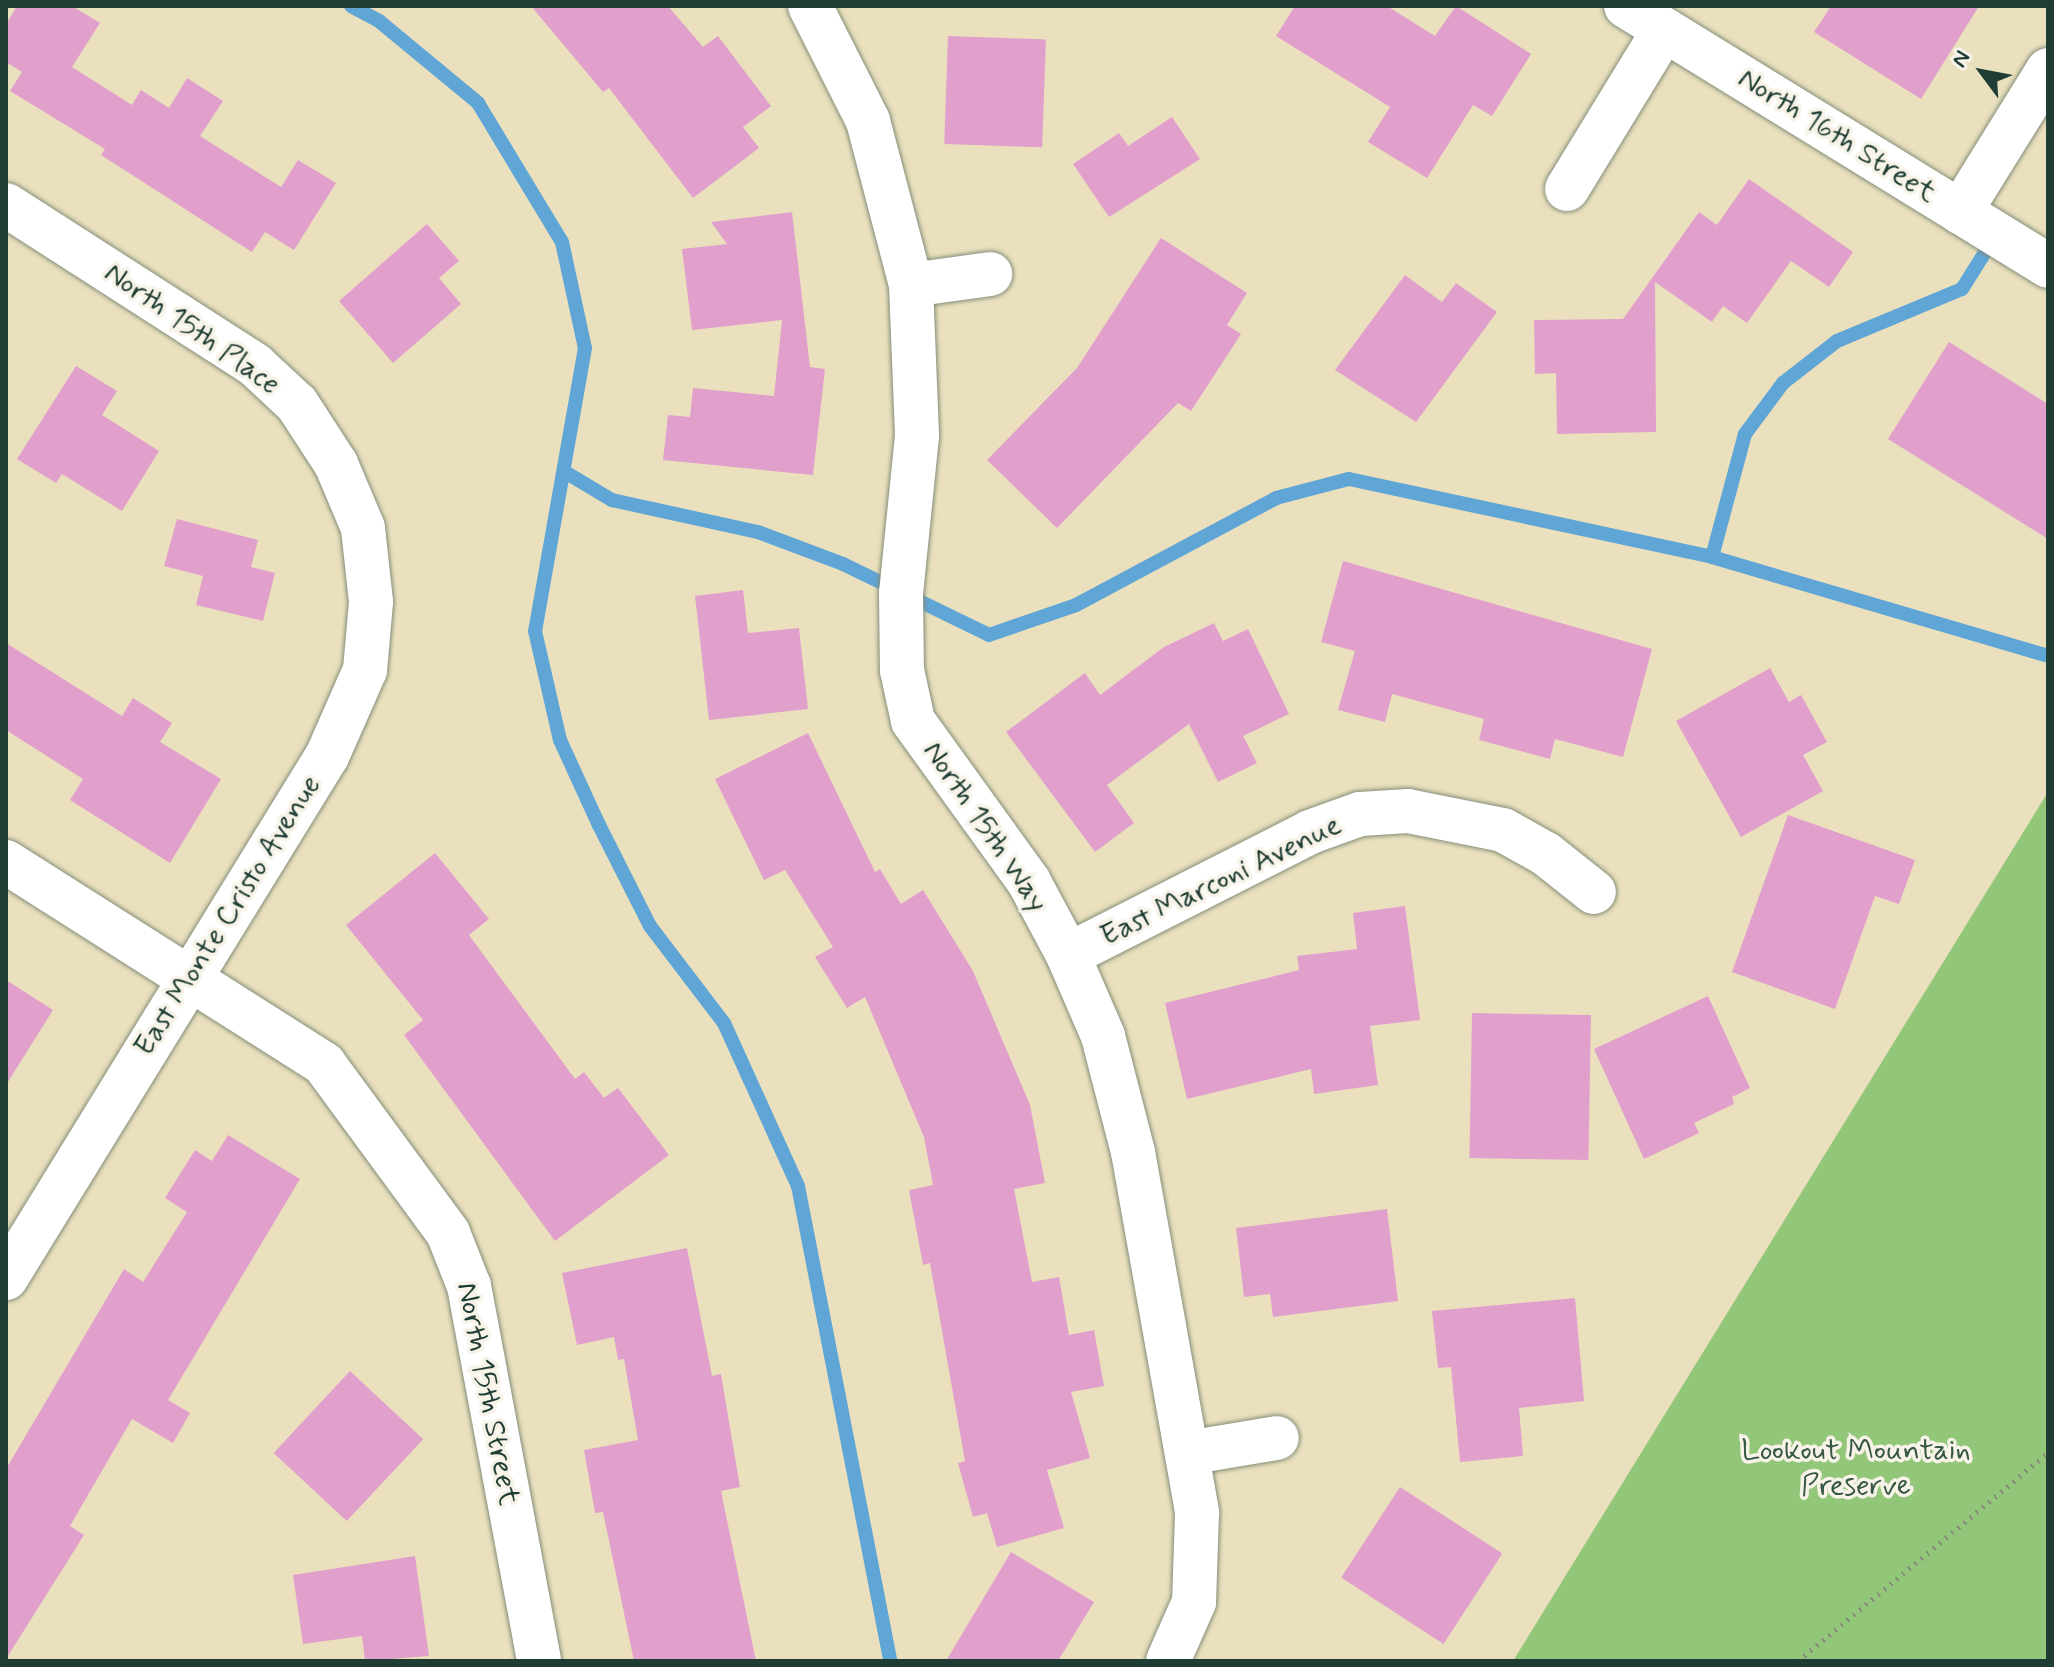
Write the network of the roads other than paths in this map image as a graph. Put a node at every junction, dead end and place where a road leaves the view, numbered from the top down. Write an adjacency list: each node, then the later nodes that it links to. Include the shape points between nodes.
1 (810, 6): 10 (street, North 15th Way, via 868,121)
2 (1626, 6): 3 (street, North 16th Street)
3 (1664, 30): 5 (street); 7 (street, North 16th Street)
4 (2048, 70): 7 (street)
5 (1567, 189)
6 (6, 205): 11 (street, North 15th Place, via 255,365 297,404 336,464)
7 (1960, 212): 8 (street, North 16th Street)
8 (2048, 266)
9 (990, 274): 10 (street)
10 (911, 285): 14 (street, North 15th Way, via 917,436 901,593 902,670 910,708 951,779 1029,882)
11 (363, 528): 15 (street, East Monte Cristo Avenue, via 371,602 365,670 327,756)
12 (6, 862): 15 (street, North 15th Street)
13 (1594, 892): 14 (street, East Marconi Avenue, via 1546,854 1503,830 1408,811 1360,814 1310,832)
14 (1068, 955): 18 (street, North 15th Way, via 1103,1036 1133,1152)
15 (191, 977): 16 (street, East Monte Cristo Avenue); 19 (street, North 15th Street, via 324,1064 448,1233 469,1286)
16 (6, 1278)
17 (1277, 1438): 18 (street)
18 (1187, 1453): 20 (street, North 15th Way, via 1197,1513 1194,1602)
19 (539, 1661)
20 (1168, 1661)

